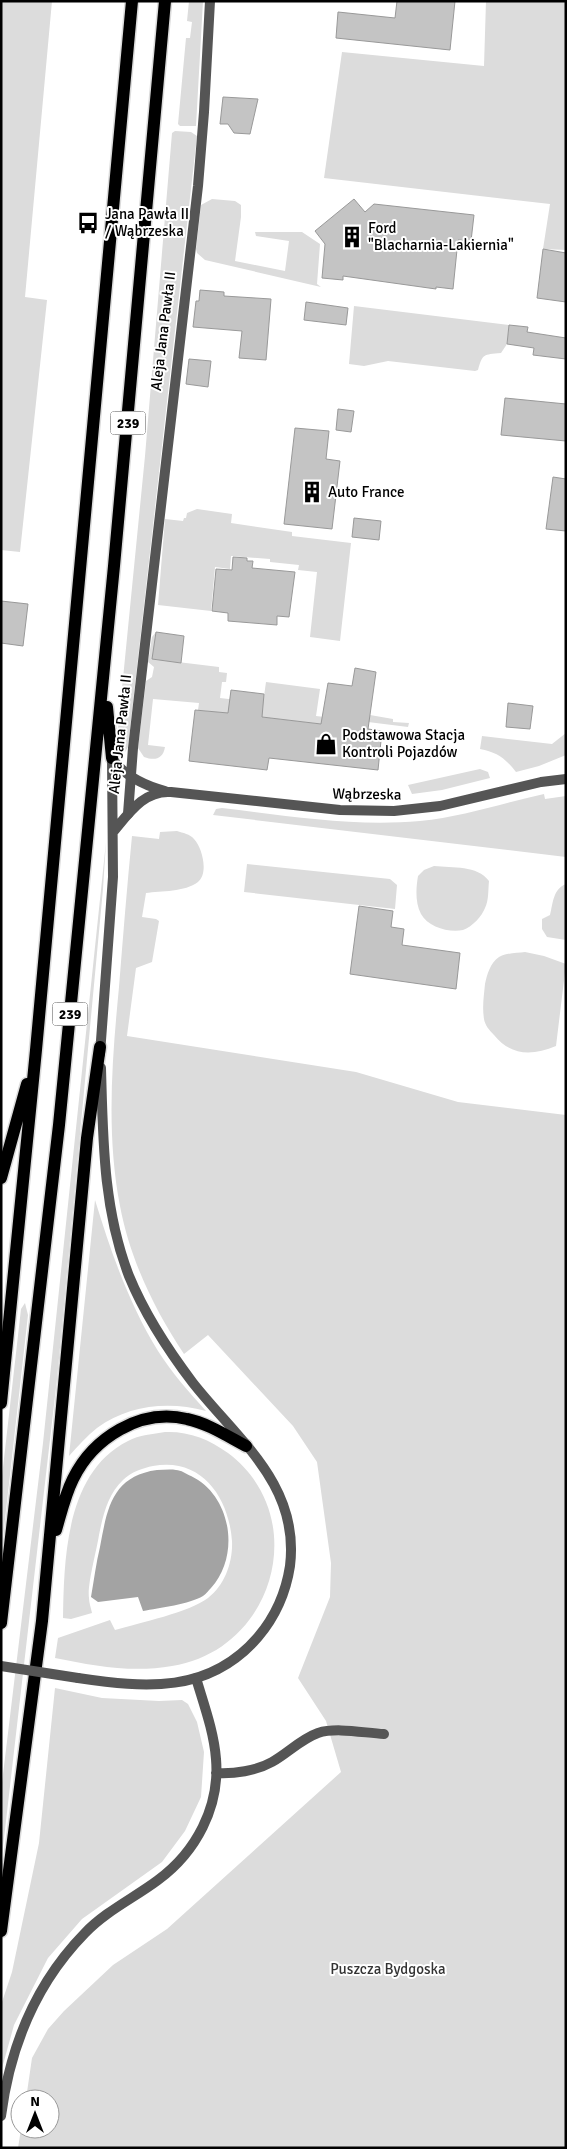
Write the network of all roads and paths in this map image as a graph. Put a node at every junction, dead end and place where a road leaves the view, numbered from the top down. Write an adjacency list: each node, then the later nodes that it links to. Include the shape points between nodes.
1 (132, 1): 12 (main road, 239)
2 (165, 1): 4 (main road, Aleja Jana Pawła II / 239)
3 (210, 1): 6 (street, Aleja Jana Pawła II, via 198,186)
4 (103, 682): 5 (main road); 17 (main road, 239, via 55,1163)
5 (112, 758): 6 (street, Wąbrzeska); 10 (street)
6 (131, 778): 8 (street, Wąbrzeska); 9 (street, Aleja Jana Pawła II)
7 (566, 779): 8 (street, Wąbrzeska, via 440,806 394,811 340,810)
8 (166, 791): 9 (street, Wąbrzeska, via 145,798)
9 (128, 814): 10 (street, Wąbrzeska)
10 (113, 832): 11 (street, via 113,877)
11 (100, 1047): 15 (street, via 106,1183 114,1230 130,1277 149,1320 170,1351); 16 (main road, via 87,1138)
12 (36, 1050): 13 (main road); 14 (main road, 239)
13 (1, 1178)
14 (1, 1403)
15 (246, 1446): 16 (main road, via 208,1427 173,1416 144,1420 117,1431 92,1451 79,1468); 19 (street, via 268,1473 281,1496 291,1536 289,1573 277,1608 251,1645 232,1660)
16 (50, 1547): 22 (main road)
17 (1, 1623)
18 (1, 1666): 19 (street, bridge, via 114,1684 173,1684)
19 (196, 1678): 21 (street, via 214,1742)
20 (384, 1734): 21 (street, via 324,1732 311,1736 268,1764 235,1773)
21 (216, 1773): 23 (street, via 209,1813 188,1853 168,1872 85,1933 44,1986 19,2036)
22 (1, 1930)
23 (1, 2116)

